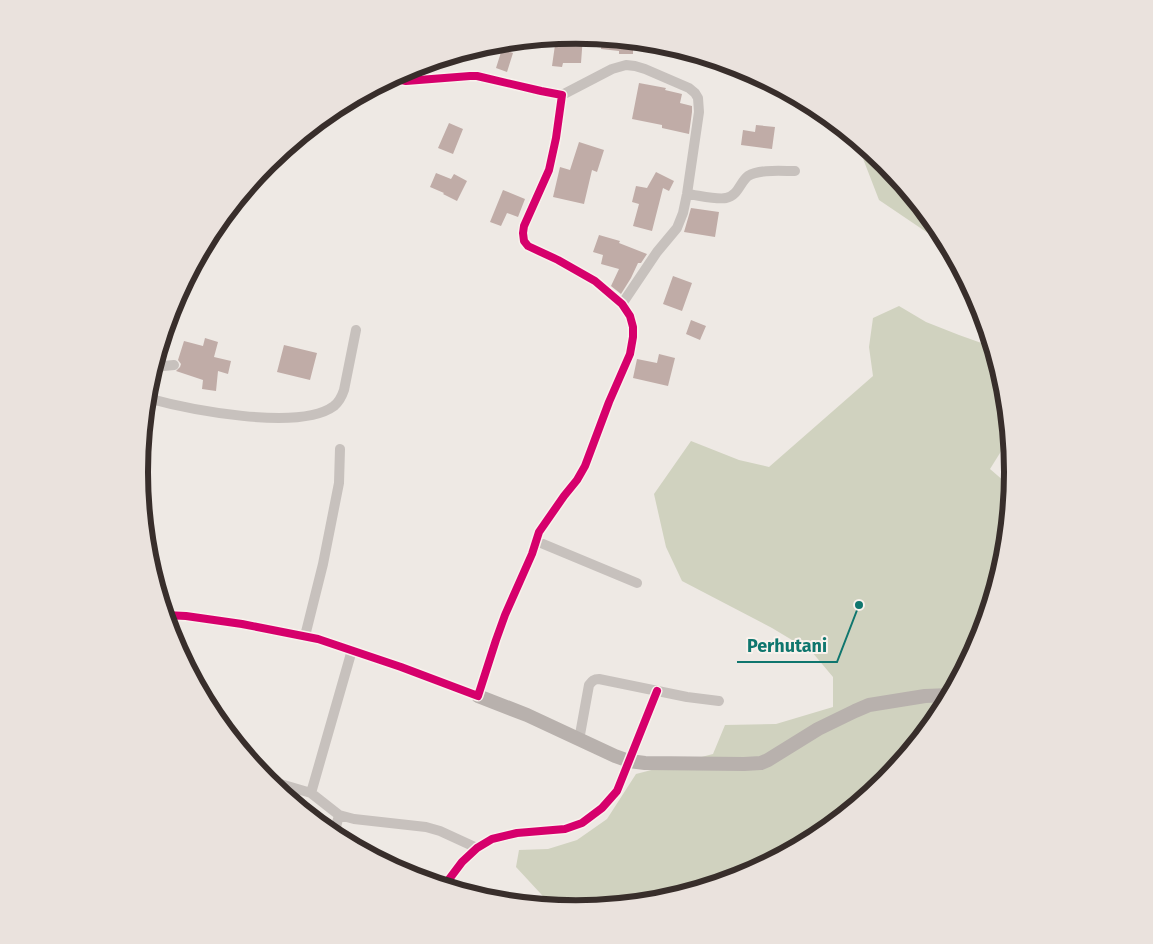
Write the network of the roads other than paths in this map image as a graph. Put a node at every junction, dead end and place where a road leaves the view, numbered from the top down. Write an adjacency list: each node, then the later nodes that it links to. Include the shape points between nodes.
1 (403, 80): 2 (street, via 477,76)
2 (562, 95): 4 (street, via 626,65 645,69 689,88 698,98 700,112); 5 (street, via 549,170 522,234 528,246 595,281)
3 (795, 171): 4 (street, via 750,175 734,194 726,198)
4 (687, 194): 5 (street, via 677,228)
5 (622, 304): 11 (street, via 633,327 630,354 585,466 544,523)
6 (356, 330): 9 (street, via 344,390 333,406 319,413 276,418 219,414)
7 (174, 366): 8 (street)
8 (162, 367)
9 (154, 400)
10 (340, 449): 14 (street, via 339,483)
11 (536, 541): 12 (street); 17 (street, via 499,632)
12 (637, 583)
13 (173, 615): 14 (street)
14 (305, 636): 15 (street)
15 (352, 650): 17 (street); 23 (street)
16 (657, 690): 19 (street); 20 (street, via 599,679 591,681); 21 (street)
17 (478, 696): 20 (main road)
18 (941, 696): 21 (main road, via 869,705 855,710 761,763)
19 (719, 701)
20 (579, 740): 21 (main road)
21 (629, 761): 26 (street, via 617,791 582,823 565,829 516,833 492,839)
22 (285, 785): 23 (street)
23 (311, 793): 24 (street)
24 (339, 815): 25 (street); 26 (street, via 426,826)
25 (336, 826)
26 (477, 848): 27 (street)
27 (448, 881)

